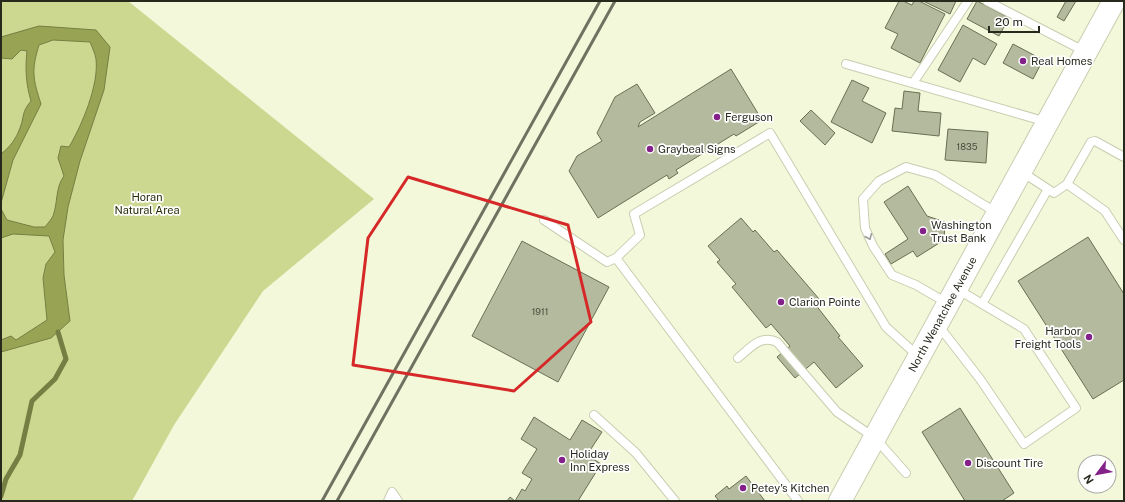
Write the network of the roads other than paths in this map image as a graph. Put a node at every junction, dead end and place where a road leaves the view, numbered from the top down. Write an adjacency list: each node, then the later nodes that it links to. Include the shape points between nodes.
1 (968, 1): 6 (lane)
2 (987, 1): 4 (lane)
3 (1114, 1): 4 (main road, North Wenatchee Avenue)
4 (1086, 52): 7 (main road, North Wenatchee Avenue)
5 (846, 64): 6 (lane)
6 (912, 83): 7 (lane)
7 (1048, 122): 9 (main road, North Wenatchee Avenue)
8 (1124, 157): 10 (lane, via 1095,141 1091,142)
9 (1021, 172): 11 (lane); 12 (main road, North Wenatchee Avenue)
10 (1066, 184): 11 (lane, via 1054,193); 14 (lane, via 1105,211)
11 (1048, 189): 17 (lane)
12 (998, 214): 16 (main road, North Wenatchee Avenue); 16 (lane, one-way to 16, via 935,174 906,167 879,181 863,199 865,228 873,246 892,275)
13 (544, 220): 15 (lane, via 607,262)
14 (1124, 240)
15 (616, 258): 20 (lane, via 640,235 634,214 770,133 886,327); 27 (lane)
16 (953, 296): 17 (lane); 18 (main road, North Wenatchee Avenue)
17 (982, 304): 18 (lane, via 1024,329 1076,408 1024,444 980,379)
18 (938, 324): 20 (main road, North Wenatchee Avenue)
19 (738, 358): 22 (lane, via 760,340 771,339 777,342 837,412)
20 (920, 358): 22 (main road, North Wenatchee Avenue)
21 (594, 415): 26 (lane, via 636,453)
22 (875, 438): 23 (lane); 28 (main road, North Wenatchee Avenue)
23 (906, 473)
24 (388, 501): 25 (lane, via 392,492)
25 (398, 501)
26 (675, 501)
27 (798, 501)
28 (840, 501)

